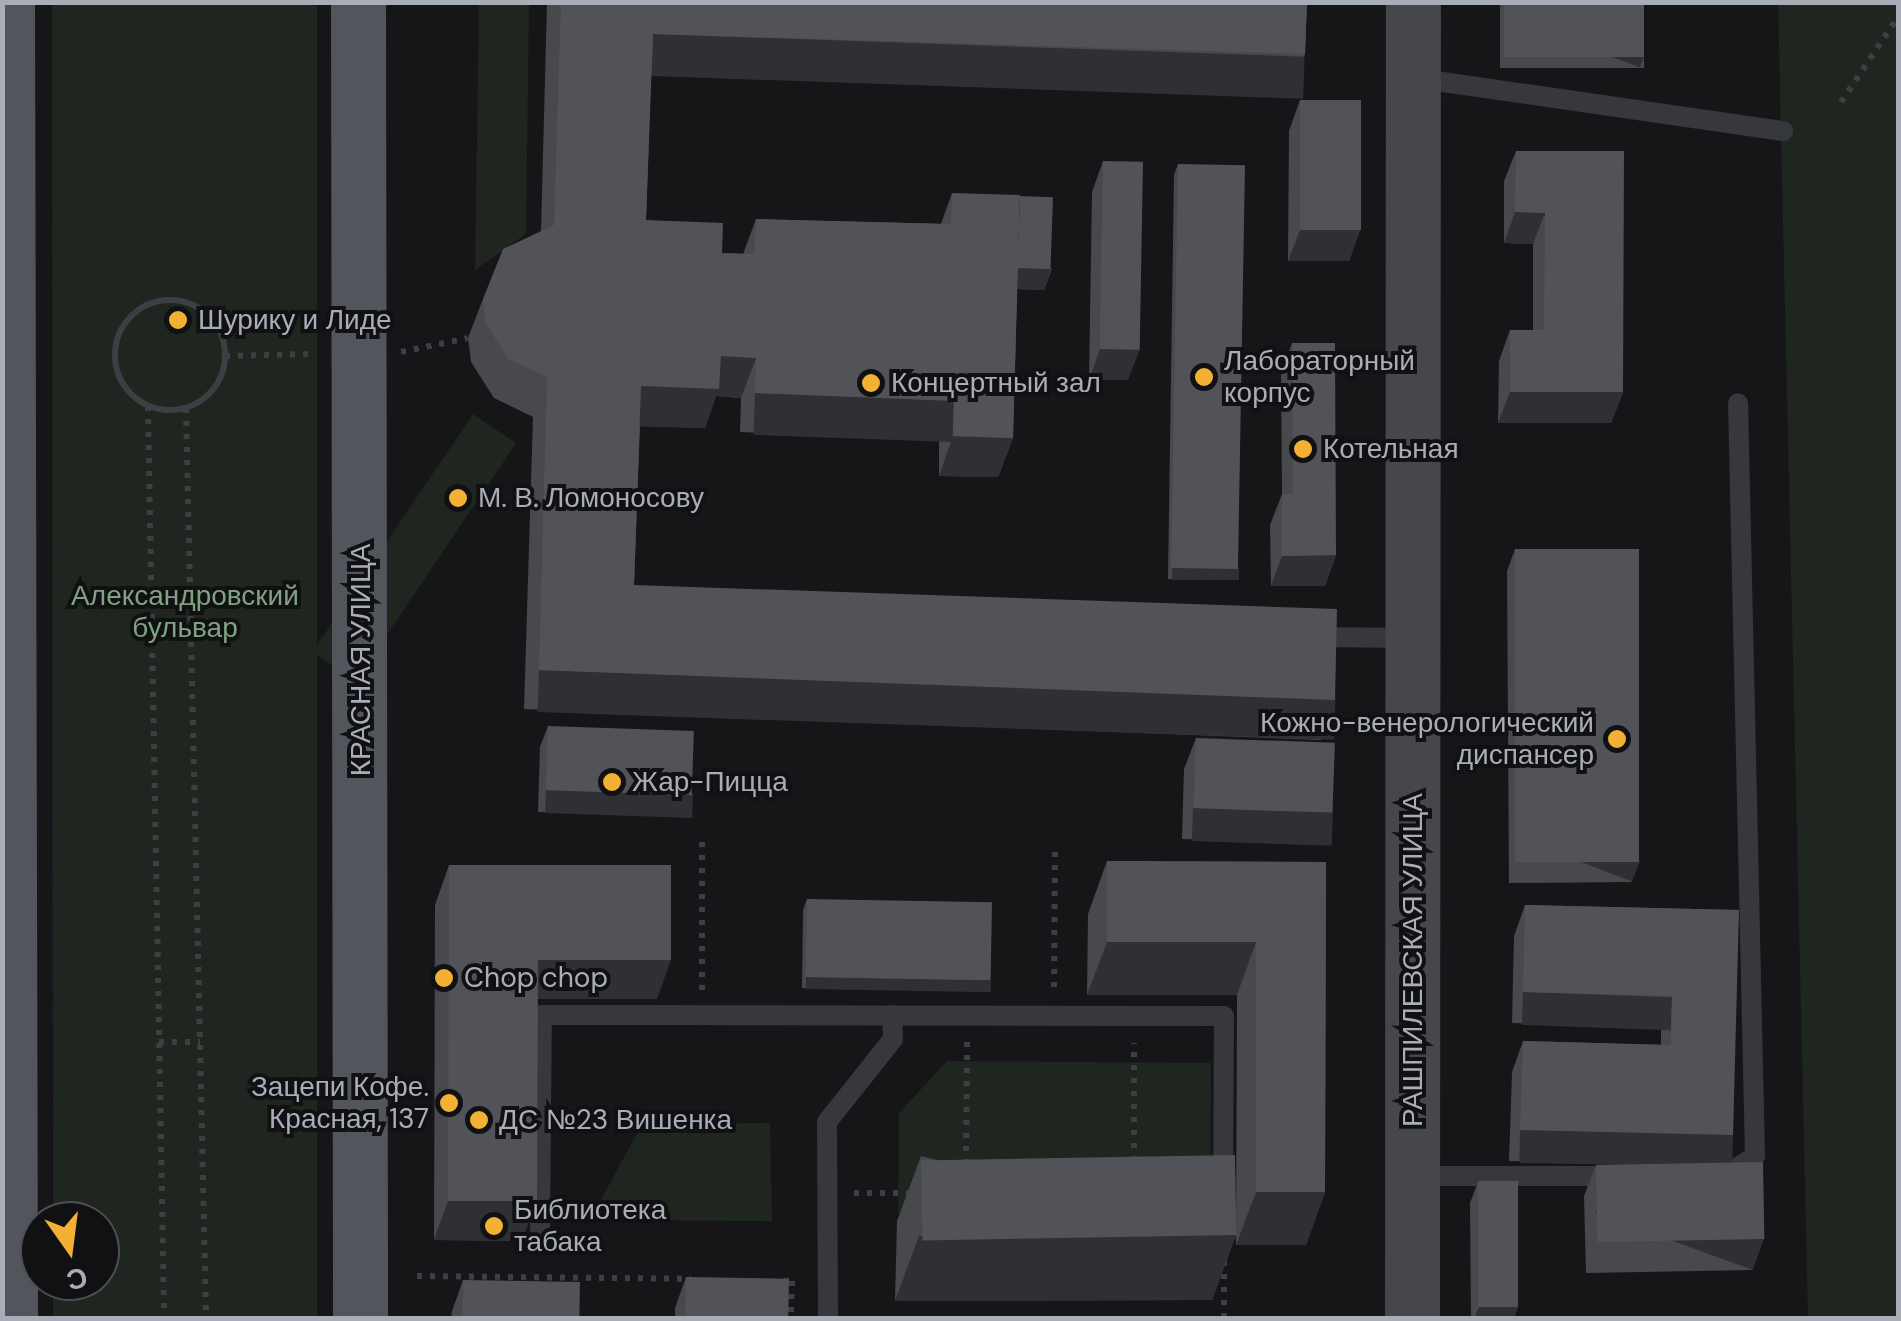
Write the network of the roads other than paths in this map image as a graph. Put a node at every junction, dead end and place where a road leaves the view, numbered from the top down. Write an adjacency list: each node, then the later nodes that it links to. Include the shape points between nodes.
1 (7, 2): 7 (main road)
2 (358, 2): 17 (main road, КРАСНАЯ УЛИЦА)
3 (1412, 2): 4 (street, РАШПИЛЕВСКАЯ УЛИЦА)
4 (1413, 78): 5 (lane); 9 (street, РАШПИЛЕВСКАЯ УЛИЦА)
5 (1783, 130)
6 (1738, 404): 13 (lane, via 1756,1156 1741,1171)
7 (7, 550): 16 (main road)
8 (1282, 636): 9 (lane)
9 (1413, 638): 11 (street, РАШПИЛЕВСКАЯ УЛИЦА)
10 (892, 1015): 14 (lane, via 542,1015); 15 (lane, via 1224,1016); 18 (lane, via 893,1039 828,1122)
11 (1412, 1176): 12 (lane); 19 (street, РАШПИЛЕВСКАЯ УЛИЦА)
12 (1641, 1176)
13 (1698, 1176)
14 (540, 1229)
15 (1223, 1240)
16 (10, 1318)
17 (360, 1318)
18 (828, 1318)
19 (1412, 1318)

